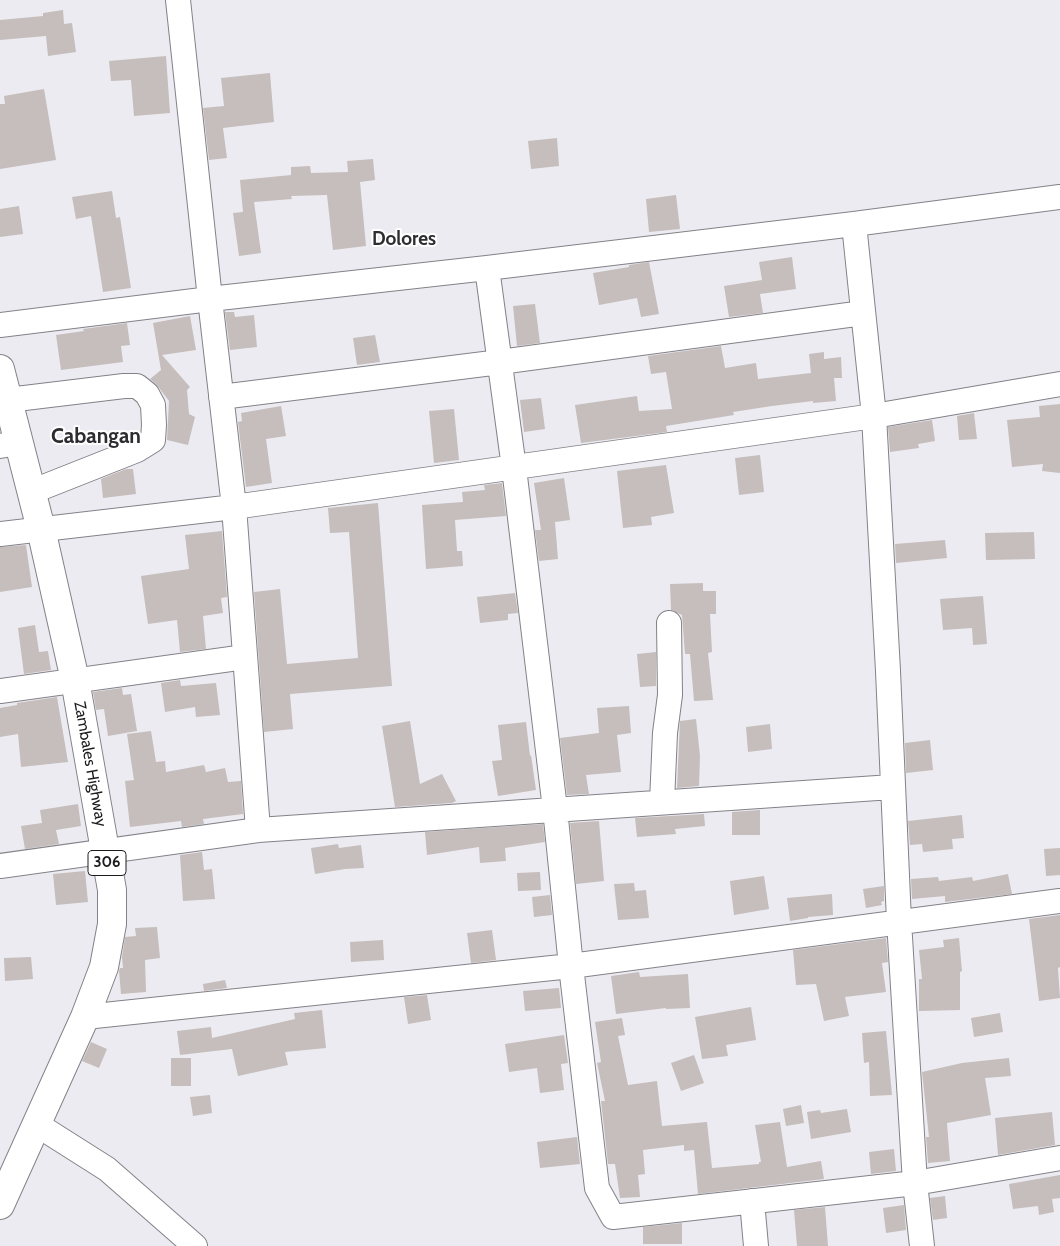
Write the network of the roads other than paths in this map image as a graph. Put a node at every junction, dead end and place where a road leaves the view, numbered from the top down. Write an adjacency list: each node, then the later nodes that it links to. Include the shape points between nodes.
1 (178, 0): 5 (street)
2 (1060, 197): 3 (street)
3 (854, 224): 4 (street); 6 (street)
4 (487, 268): 5 (street); 8 (street)
5 (210, 299): 7 (street); 11 (street)
6 (863, 313): 8 (street); 13 (street)
7 (0, 325)
8 (500, 362): 11 (street); 15 (street)
9 (0, 369): 12 (main road, Zambales Highway / 306)
10 (1060, 384): 13 (street)
11 (221, 397): 17 (street)
12 (8, 400): 14 (main road, Zambales Highway / 306); 16 (street, via 137,386 153,405 152,440 137,450)
13 (874, 416): 15 (street); 24 (street)
14 (10, 444): 16 (main road, Zambales Highway / 306)
15 (514, 468): 17 (street); 26 (street)
16 (31, 492): 18 (main road, Zambales Highway / 306)
17 (234, 507): 18 (street); 21 (street)
18 (40, 529): 19 (street); 22 (main road, Zambales Highway / 306)
19 (0, 534)
20 (669, 623): 25 (street, via 670,695)
21 (245, 657): 22 (street); 27 (street)
22 (75, 680): 23 (street); 28 (main road, Zambales Highway / 306)
23 (0, 691)
24 (892, 787): 25 (street); 31 (street)
25 (662, 802): 26 (street)
26 (556, 809): 27 (street); 32 (street)
27 (258, 830): 28 (street)
28 (105, 852): 29 (street); 33 (main road, Zambales Highway / 306, via 112,890 112,924 104,967)
29 (0, 866)
30 (1060, 901): 31 (street)
31 (899, 921): 32 (street); 36 (street)
32 (571, 966): 33 (street); 37 (street, via 597,1188 613,1217)
33 (85, 1017): 34 (main road, Zambales Highway / 306)
34 (36, 1124): 38 (main road, Zambales Highway / 306); 39 (street, via 107,1169)
35 (1060, 1158): 36 (street)
36 (915, 1183): 37 (street); 41 (street)
37 (752, 1201): 40 (street)
38 (0, 1205)
39 (195, 1246)
40 (756, 1246)
41 (922, 1246)

